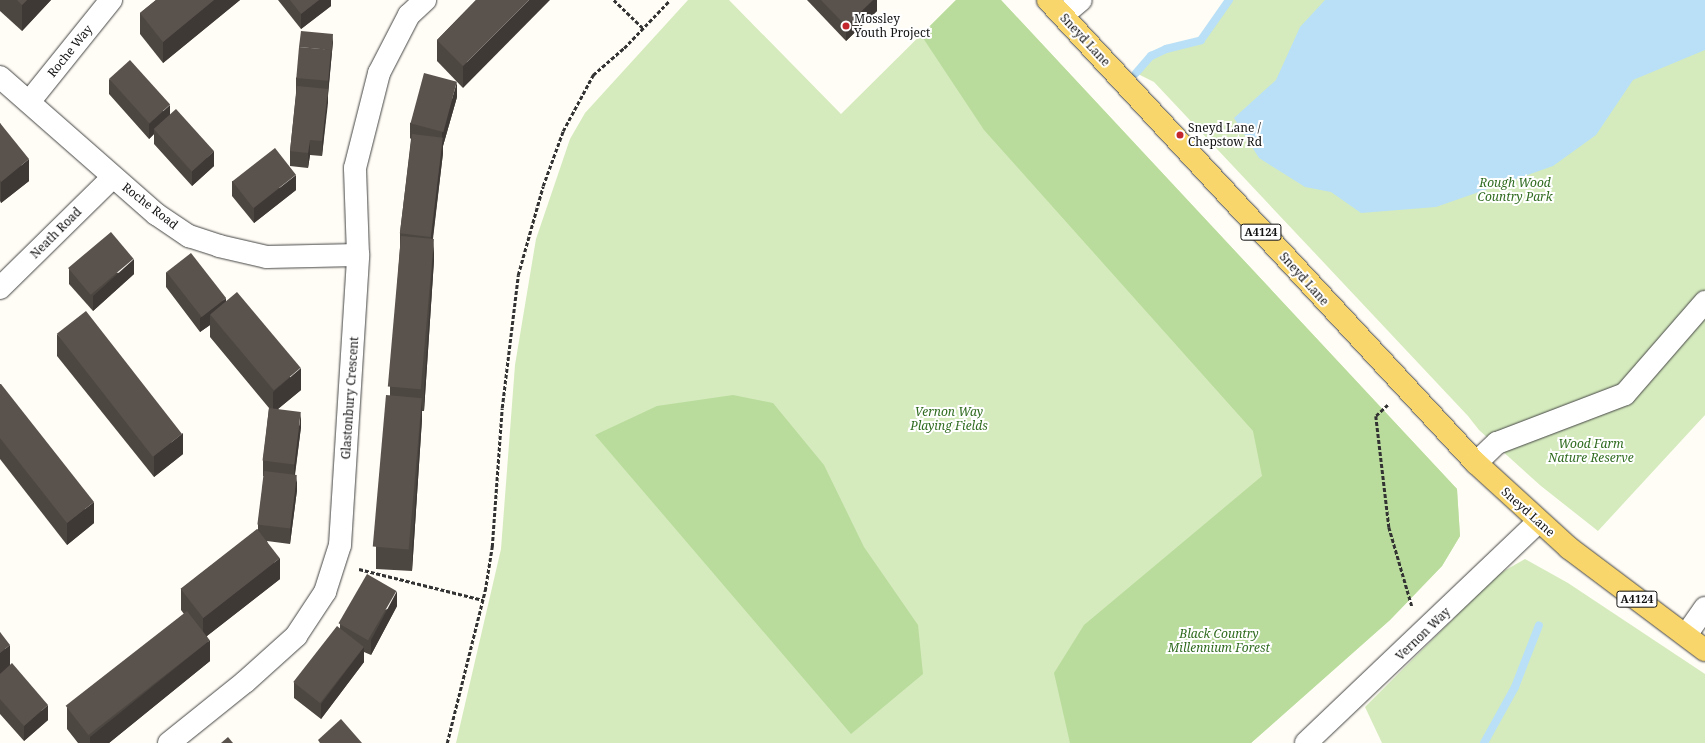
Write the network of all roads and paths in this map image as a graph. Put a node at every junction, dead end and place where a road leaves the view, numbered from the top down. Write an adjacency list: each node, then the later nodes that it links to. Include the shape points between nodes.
1 (111, 0): 10 (street, Roche Way)
2 (425, 0): 12 (street, Glastonbury Crescent, via 409,15 379,73 355,168)
3 (614, 0): 8 (path)
4 (670, 0): 8 (path)
5 (1048, 0): 7 (main road, Sneyd Lane / A4124)
6 (1081, 0): 7 (street)
7 (1063, 15): 15 (main road, Sneyd Lane / A4124)
8 (643, 28): 19 (path, via 593,75 563,130 543,186 522,260 502,408 492,547)
9 (0, 77): 10 (street, Roche Road)
10 (29, 102): 11 (street, Roche Road)
11 (112, 177): 12 (street, Roche Road, via 156,214 184,232 219,246 267,256); 13 (street, Neath Road)
12 (358, 255): 18 (street, Glastonbury Crescent, via 340,545)
13 (0, 288)
14 (1705, 302): 16 (street, via 1625,394 1497,443)
15 (1406, 390): 16 (main road, Sneyd Lane / A4124); 22 (path, via 1376,416 1390,527)
16 (1476, 463): 17 (main road, Sneyd Lane / A4124)
17 (1538, 522): 21 (main road, Sneyd Lane / A4124); 22 (street, Vernon Way)
18 (335, 563): 19 (path); 24 (street, Glastonbury Crescent, via 325,592 296,636 245,682)
19 (482, 600): 25 (path)
20 (1705, 608): 21 (street)
21 (1686, 635): 23 (main road, A4124)
22 (1419, 638): 26 (street, Vernon Way)
23 (1705, 650)
24 (169, 743)
25 (447, 743)
26 (1306, 743)

